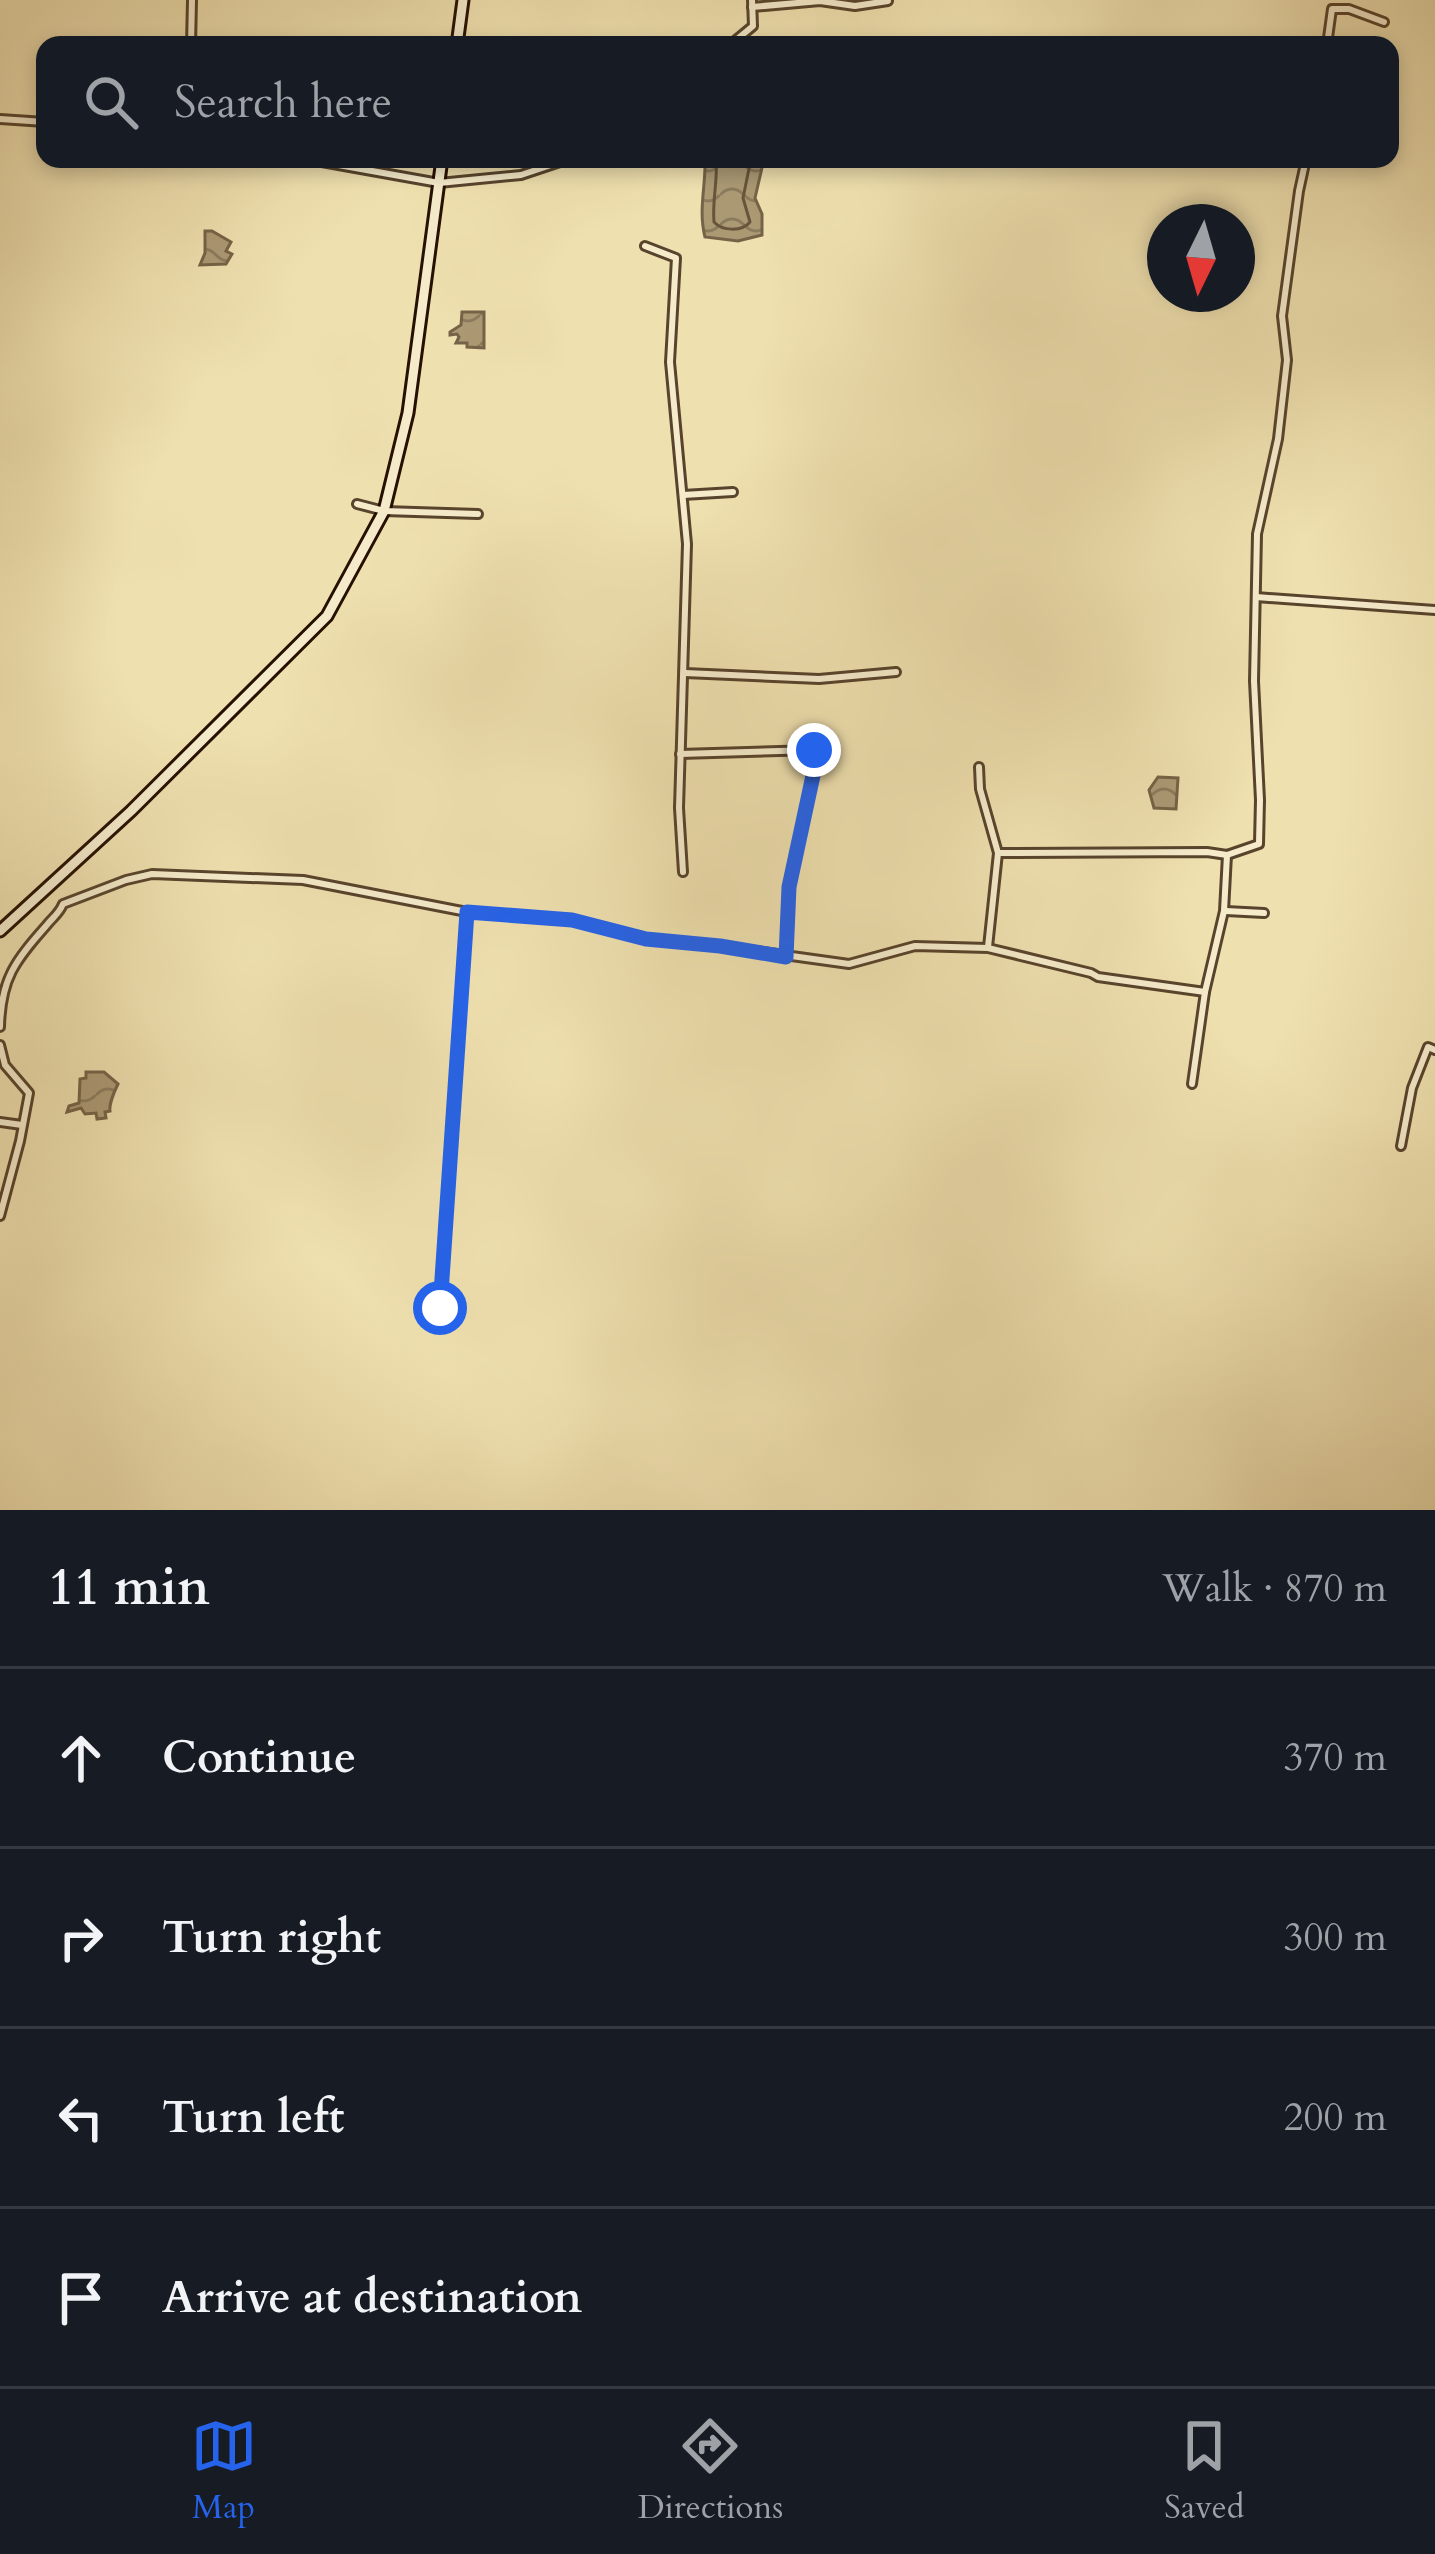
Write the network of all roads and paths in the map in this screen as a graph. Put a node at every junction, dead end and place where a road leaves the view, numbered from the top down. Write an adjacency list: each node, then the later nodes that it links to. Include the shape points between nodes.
1 (192, 0): 6 (street)
2 (463, 0): 7 (main road)
3 (888, 1): 4 (street)
4 (752, 3): 8 (street, via 753,26)
5 (1384, 22): 9 (street, via 1333,9)
6 (191, 36)
7 (458, 36)
8 (741, 36)
9 (1328, 36)
10 (0, 119): 11 (street)
11 (36, 121)
12 (355, 168): 16 (street)
13 (441, 168): 16 (main road)
14 (542, 168): 16 (street)
15 (1304, 168): 23 (street, via 1282,316 1287,360 1278,439 1257,534)
16 (439, 183): 21 (main road, via 408,413)
17 (644, 246): 19 (street, via 676,258 670,362)
18 (733, 492): 19 (street)
19 (682, 495): 26 (street)
20 (357, 504): 21 (street)
21 (384, 511): 22 (street); 35 (main road, via 327,616)
22 (478, 514)
23 (1256, 597): 24 (street); 30 (street, via 1259,844)
24 (1435, 610)
25 (896, 672): 26 (street, via 818,679)
26 (685, 673): 27 (street)
27 (680, 754): 31 (street); 37 (street, via 814,750 789,887)
28 (979, 767): 29 (street)
29 (998, 853): 30 (street); 36 (street)
30 (1228, 855): 32 (street)
31 (683, 872)
32 (1224, 911): 34 (street); 38 (street)
33 (467, 912): 37 (street, via 572,920 646,939); 39 (street, via 303,880 126,880 64,904 10,970); 47 (street)
34 (1264, 913)
35 (1, 928)
36 (988, 948): 37 (street, via 915,946 849,964); 38 (street, via 1098,977)
37 (786, 957)
38 (1205, 992): 42 (street)
39 (0, 1028)
40 (0, 1045): 44 (street, via 5,1065 29,1093)
41 (1435, 1050): 45 (street, via 1428,1047 1412,1088)
42 (1192, 1084)
43 (0, 1122): 44 (street)
44 (22, 1125): 46 (street)
45 (1401, 1146)
46 (0, 1216)
47 (440, 1308)

